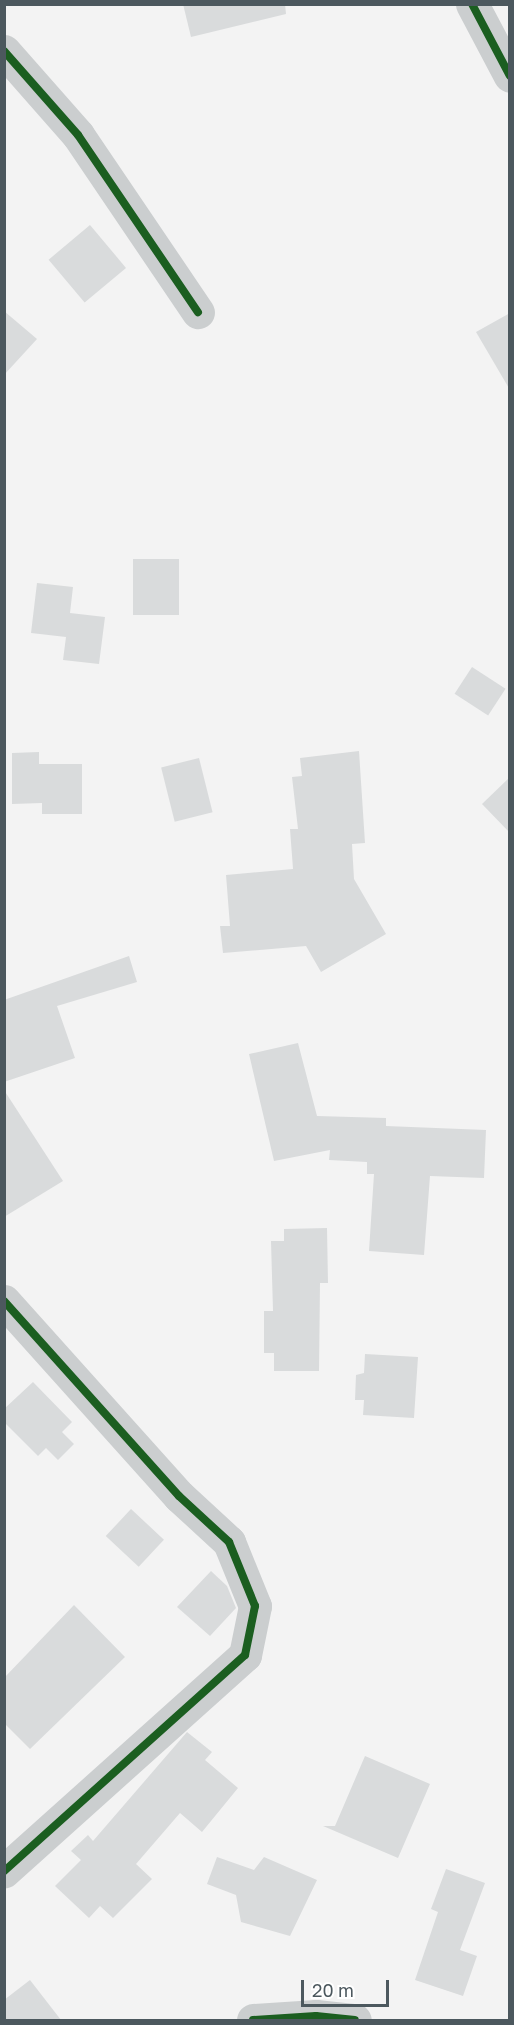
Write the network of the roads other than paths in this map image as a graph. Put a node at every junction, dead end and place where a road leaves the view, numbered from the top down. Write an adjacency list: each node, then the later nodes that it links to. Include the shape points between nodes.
1 (472, 4): 3 (street)
2 (4, 51): 4 (street, via 78,135)
3 (510, 76)
4 (198, 312)
5 (4, 1301): 6 (street, via 179,1496 230,1542 255,1606 245,1655)
6 (4, 1871)
7 (253, 2020): 8 (street, via 316,2016)
8 (355, 2020)

